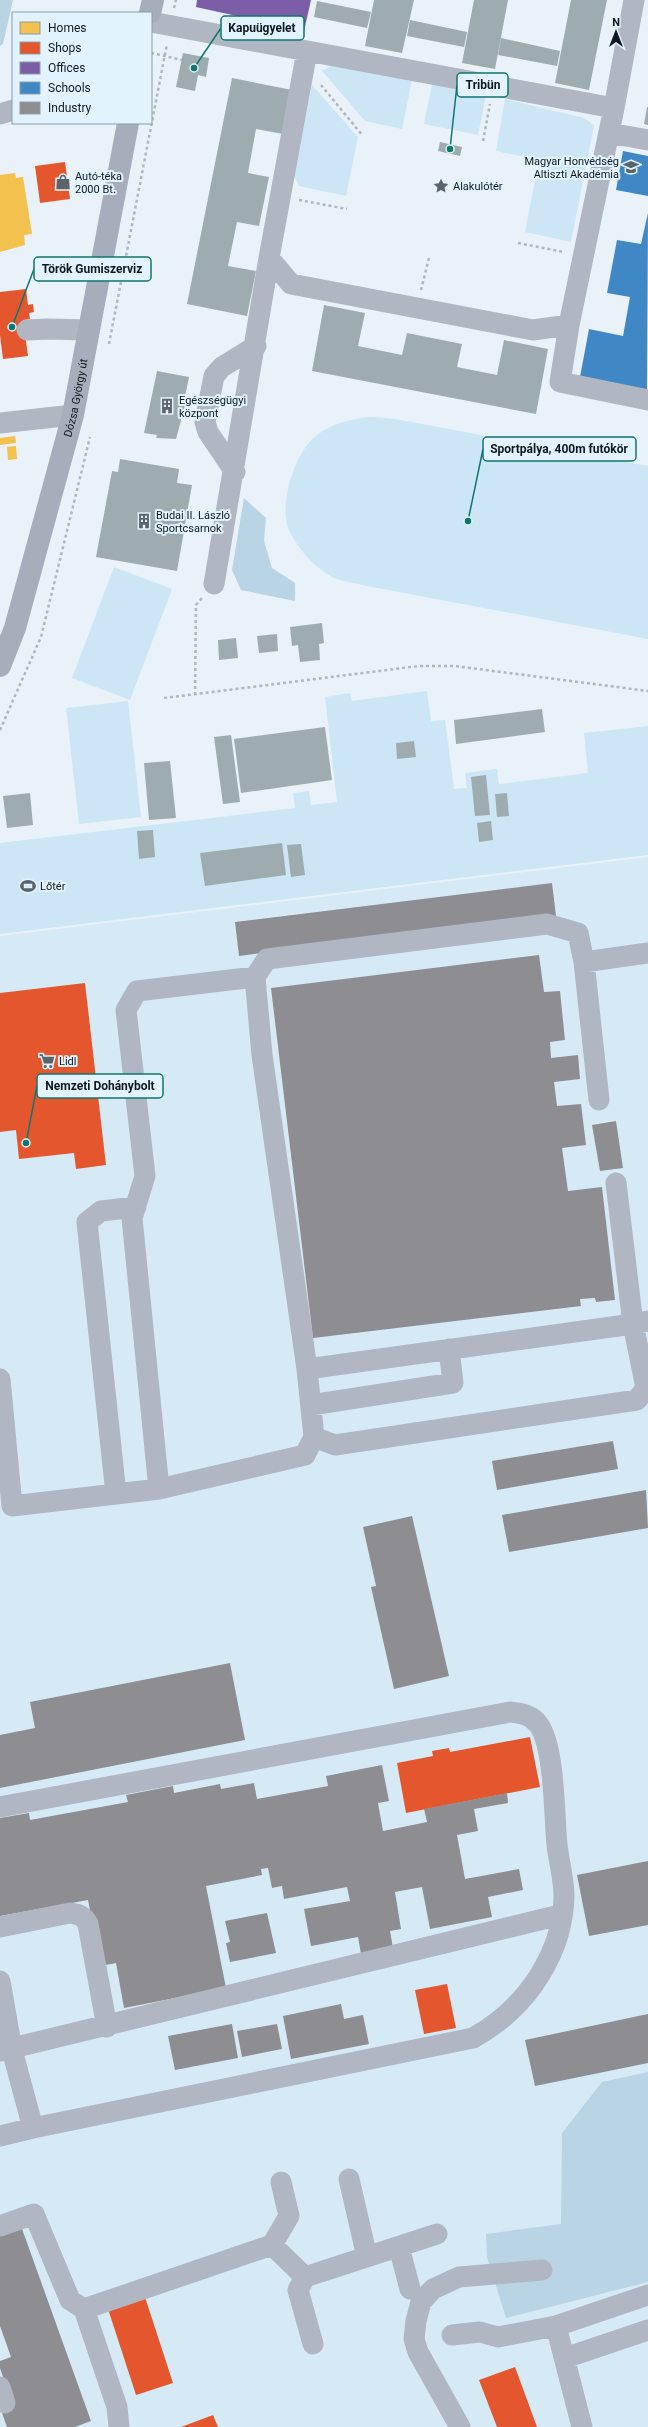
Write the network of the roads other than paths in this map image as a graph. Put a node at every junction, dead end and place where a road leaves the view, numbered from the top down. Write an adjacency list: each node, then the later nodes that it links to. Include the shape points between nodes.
1 (153, 0): 3 (main road)
2 (634, 0): 6 (street)
3 (150, 12)
4 (152, 22): 5 (street)
5 (306, 58): 6 (street, via 494,84); 12 (street)
6 (614, 108): 10 (street)
7 (12, 110): 8 (street)
8 (0, 114)
9 (128, 124): 14 (main road, Dózsa György út)
10 (609, 133): 11 (street); 13 (street)
11 (648, 140)
12 (270, 258): 13 (street, via 291,284 533,330); 16 (street)
13 (569, 325): 17 (street, via 560,382)
14 (89, 330): 15 (street); 18 (main road, Dózsa György út)
15 (35, 332)
16 (256, 346): 20 (street); 20 (street, via 222,367 214,376 206,422 208,432)
17 (648, 400)
18 (73, 416): 19 (street); 22 (main road, Dózsa György út, via 15,628)
19 (0, 423)
20 (234, 472): 21 (street)
21 (214, 584)
22 (0, 666)
23 (648, 953): 24 (street)
24 (584, 962): 25 (street, via 578,933 547,924 267,959); 26 (street)
25 (255, 977): 28 (street, via 137,992 126,1010 146,1176); 31 (street, via 262,1055)
26 (599, 1100)
27 (616, 1183): 29 (street)
28 (136, 1207): 35 (street, via 132,1218); 36 (street, via 101,1211 87,1222)
29 (640, 1322): 30 (street); 34 (street, via 646,1388 636,1400 335,1445)
30 (448, 1349): 31 (street); 33 (street, via 453,1383)
31 (307, 1369): 33 (street)
32 (0, 1379): 37 (street)
33 (311, 1405): 34 (street)
34 (314, 1437): 35 (street, via 305,1455)
35 (159, 1489): 36 (street)
36 (116, 1494): 37 (street)
37 (6, 1507)
38 (0, 1807): 39 (street, via 502,1714 520,1713 535,1720 548,1750 564,1896)
39 (560, 1915): 42 (street); 44 (street, via 555,1943 525,1998 473,2038)
40 (0, 1927): 42 (street, via 70,1913 85,1918)
41 (0, 1981): 43 (street)
42 (107, 2026): 43 (street)
43 (6, 2051): 44 (street)
44 (33, 2128): 45 (street)
45 (0, 2136)
46 (349, 2179): 52 (street)
47 (281, 2182): 50 (street, via 289,2216)
48 (0, 2226): 57 (street, via 34,2214 70,2300)
49 (437, 2234): 51 (street)
50 (272, 2245): 54 (street); 57 (street)
51 (399, 2247): 52 (street); 55 (street)
52 (367, 2257): 54 (street)
53 (542, 2270): 64 (street, via 459,2277 433,2289 421,2302 414,2338 418,2352)
54 (305, 2277): 61 (street, via 298,2290)
55 (410, 2289)
56 (648, 2295): 58 (street)
57 (84, 2309): 63 (street, via 117,2407)
58 (556, 2326): 60 (street, via 498,2337 480,2332); 62 (street)
59 (648, 2330): 62 (street)
60 (452, 2334)
61 (313, 2344)
62 (565, 2358): 65 (street)
63 (119, 2427)
64 (460, 2427)
65 (582, 2427)

